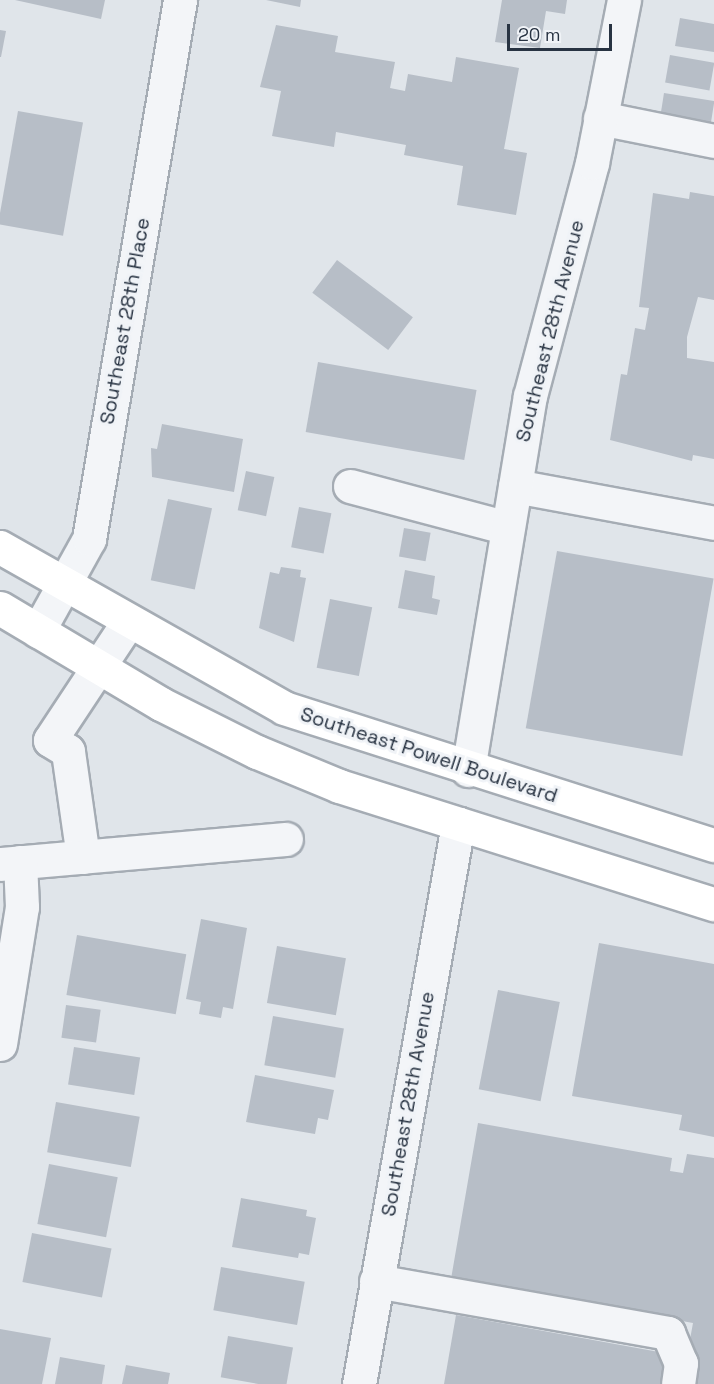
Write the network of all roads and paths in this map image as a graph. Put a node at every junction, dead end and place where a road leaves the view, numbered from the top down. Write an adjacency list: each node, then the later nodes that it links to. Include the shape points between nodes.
1 (180, 0): 10 (street, Southeast 28th Place, via 89,539)
2 (624, 0): 3 (street, Southeast 28th Avenue)
3 (600, 118): 4 (street); 6 (street, Southeast 28th Avenue, via 530,396)
4 (714, 141)
5 (350, 486): 8 (street)
6 (515, 486): 7 (street); 8 (street, Southeast 28th Avenue)
7 (714, 522)
8 (508, 528): 15 (street, Southeast 28th Avenue)
9 (0, 547): 10 (main road, Southeast Powell Boulevard)
10 (66, 586): 12 (main road, Southeast Powell Boulevard); 13 (street, Southeast 28th Place)
11 (0, 608): 13 (main road)
12 (128, 622): 14 (street); 15 (main road, Southeast Powell Boulevard, via 284,708)
13 (38, 631): 14 (main road)
14 (97, 667): 16 (main road, via 257,752 339,786); 19 (street, via 50,740 68,751)
15 (468, 770): 18 (main road, Southeast Powell Boulevard)
16 (458, 824): 21 (main road); 23 (street, Southeast 28th Avenue)
17 (286, 839): 19 (street)
18 (714, 845)
19 (82, 857): 20 (street)
20 (10, 863): 22 (street, via 22,907)
21 (714, 904)
22 (0, 1044)
23 (376, 1281): 24 (street, Southeast 28th Avenue); 25 (street, via 669,1333 681,1363)
24 (359, 1384)
25 (678, 1384)

